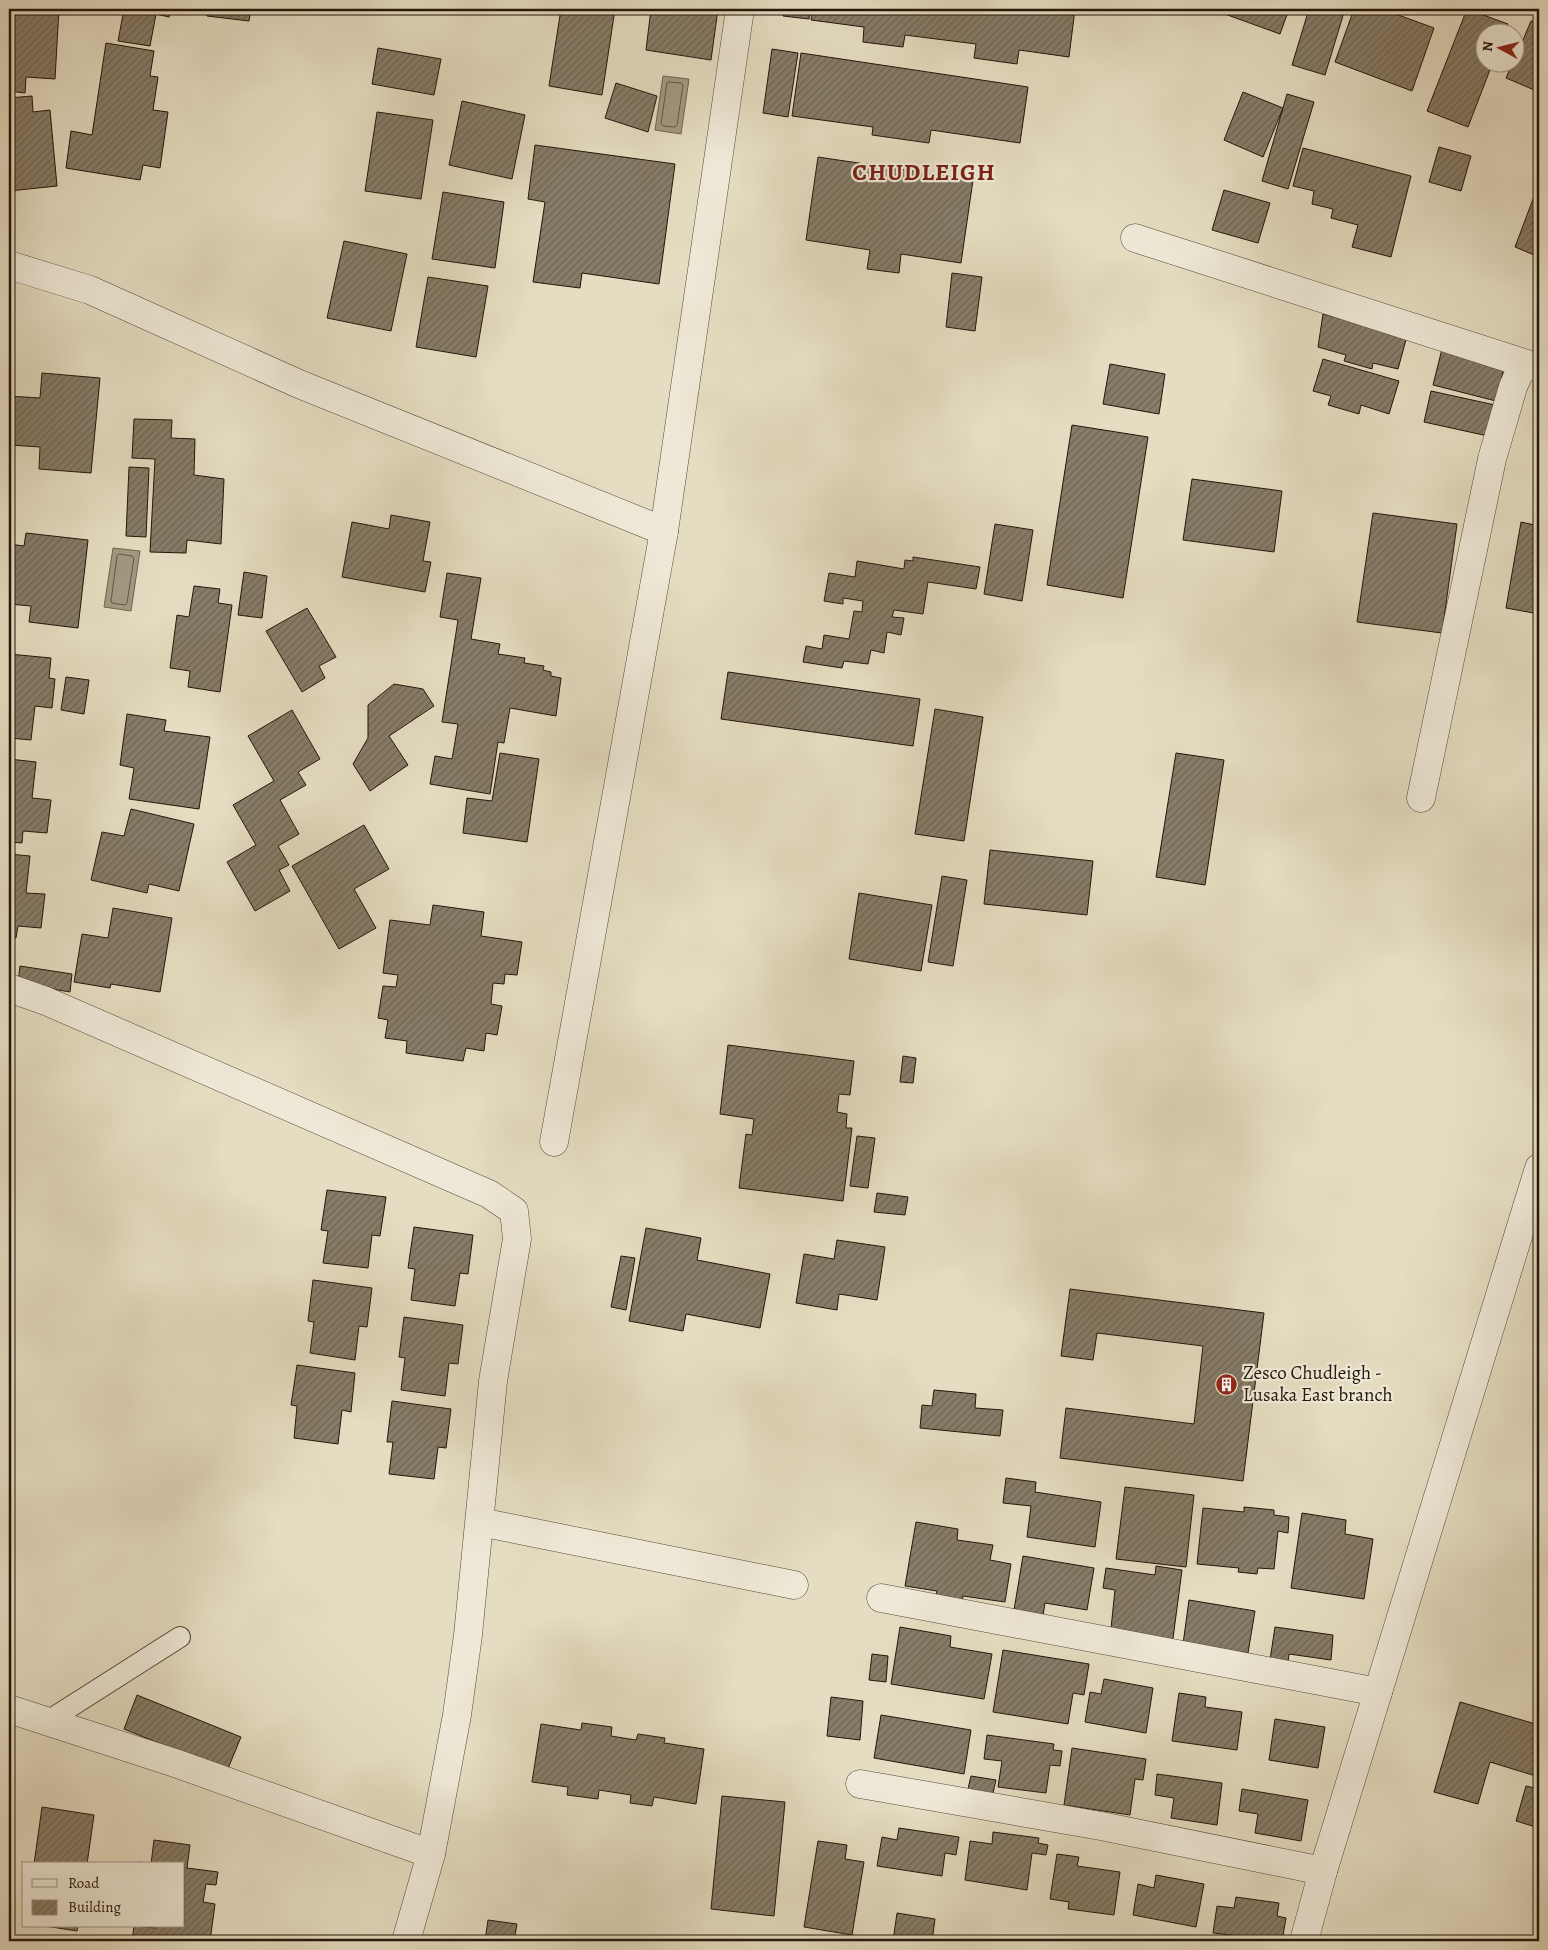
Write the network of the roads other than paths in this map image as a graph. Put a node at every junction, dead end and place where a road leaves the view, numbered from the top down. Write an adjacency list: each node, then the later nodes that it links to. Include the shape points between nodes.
1 (740, 9): 5 (street)
2 (1135, 238): 4 (street)
3 (9, 265): 5 (street, via 90,290 299,384)
4 (1531, 366): 6 (street, via 1513,387 1492,458)
5 (664, 531): 8 (street)
6 (1421, 798)
7 (9, 988): 10 (street, via 55,1005 488,1194 514,1211 517,1239 493,1381)
8 (554, 1142)
9 (1539, 1168): 14 (street)
10 (480, 1522): 11 (street); 18 (street, via 458,1706)
11 (794, 1584)
12 (882, 1598): 14 (street)
13 (180, 1637): 16 (lane)
14 (1378, 1692): 19 (street)
15 (9, 1708): 16 (street)
16 (48, 1721): 18 (street)
17 (860, 1784): 19 (street, via 1101,1826)
18 (431, 1854): 20 (street)
19 (1323, 1871): 21 (street)
20 (406, 1941)
21 (1304, 1941)

